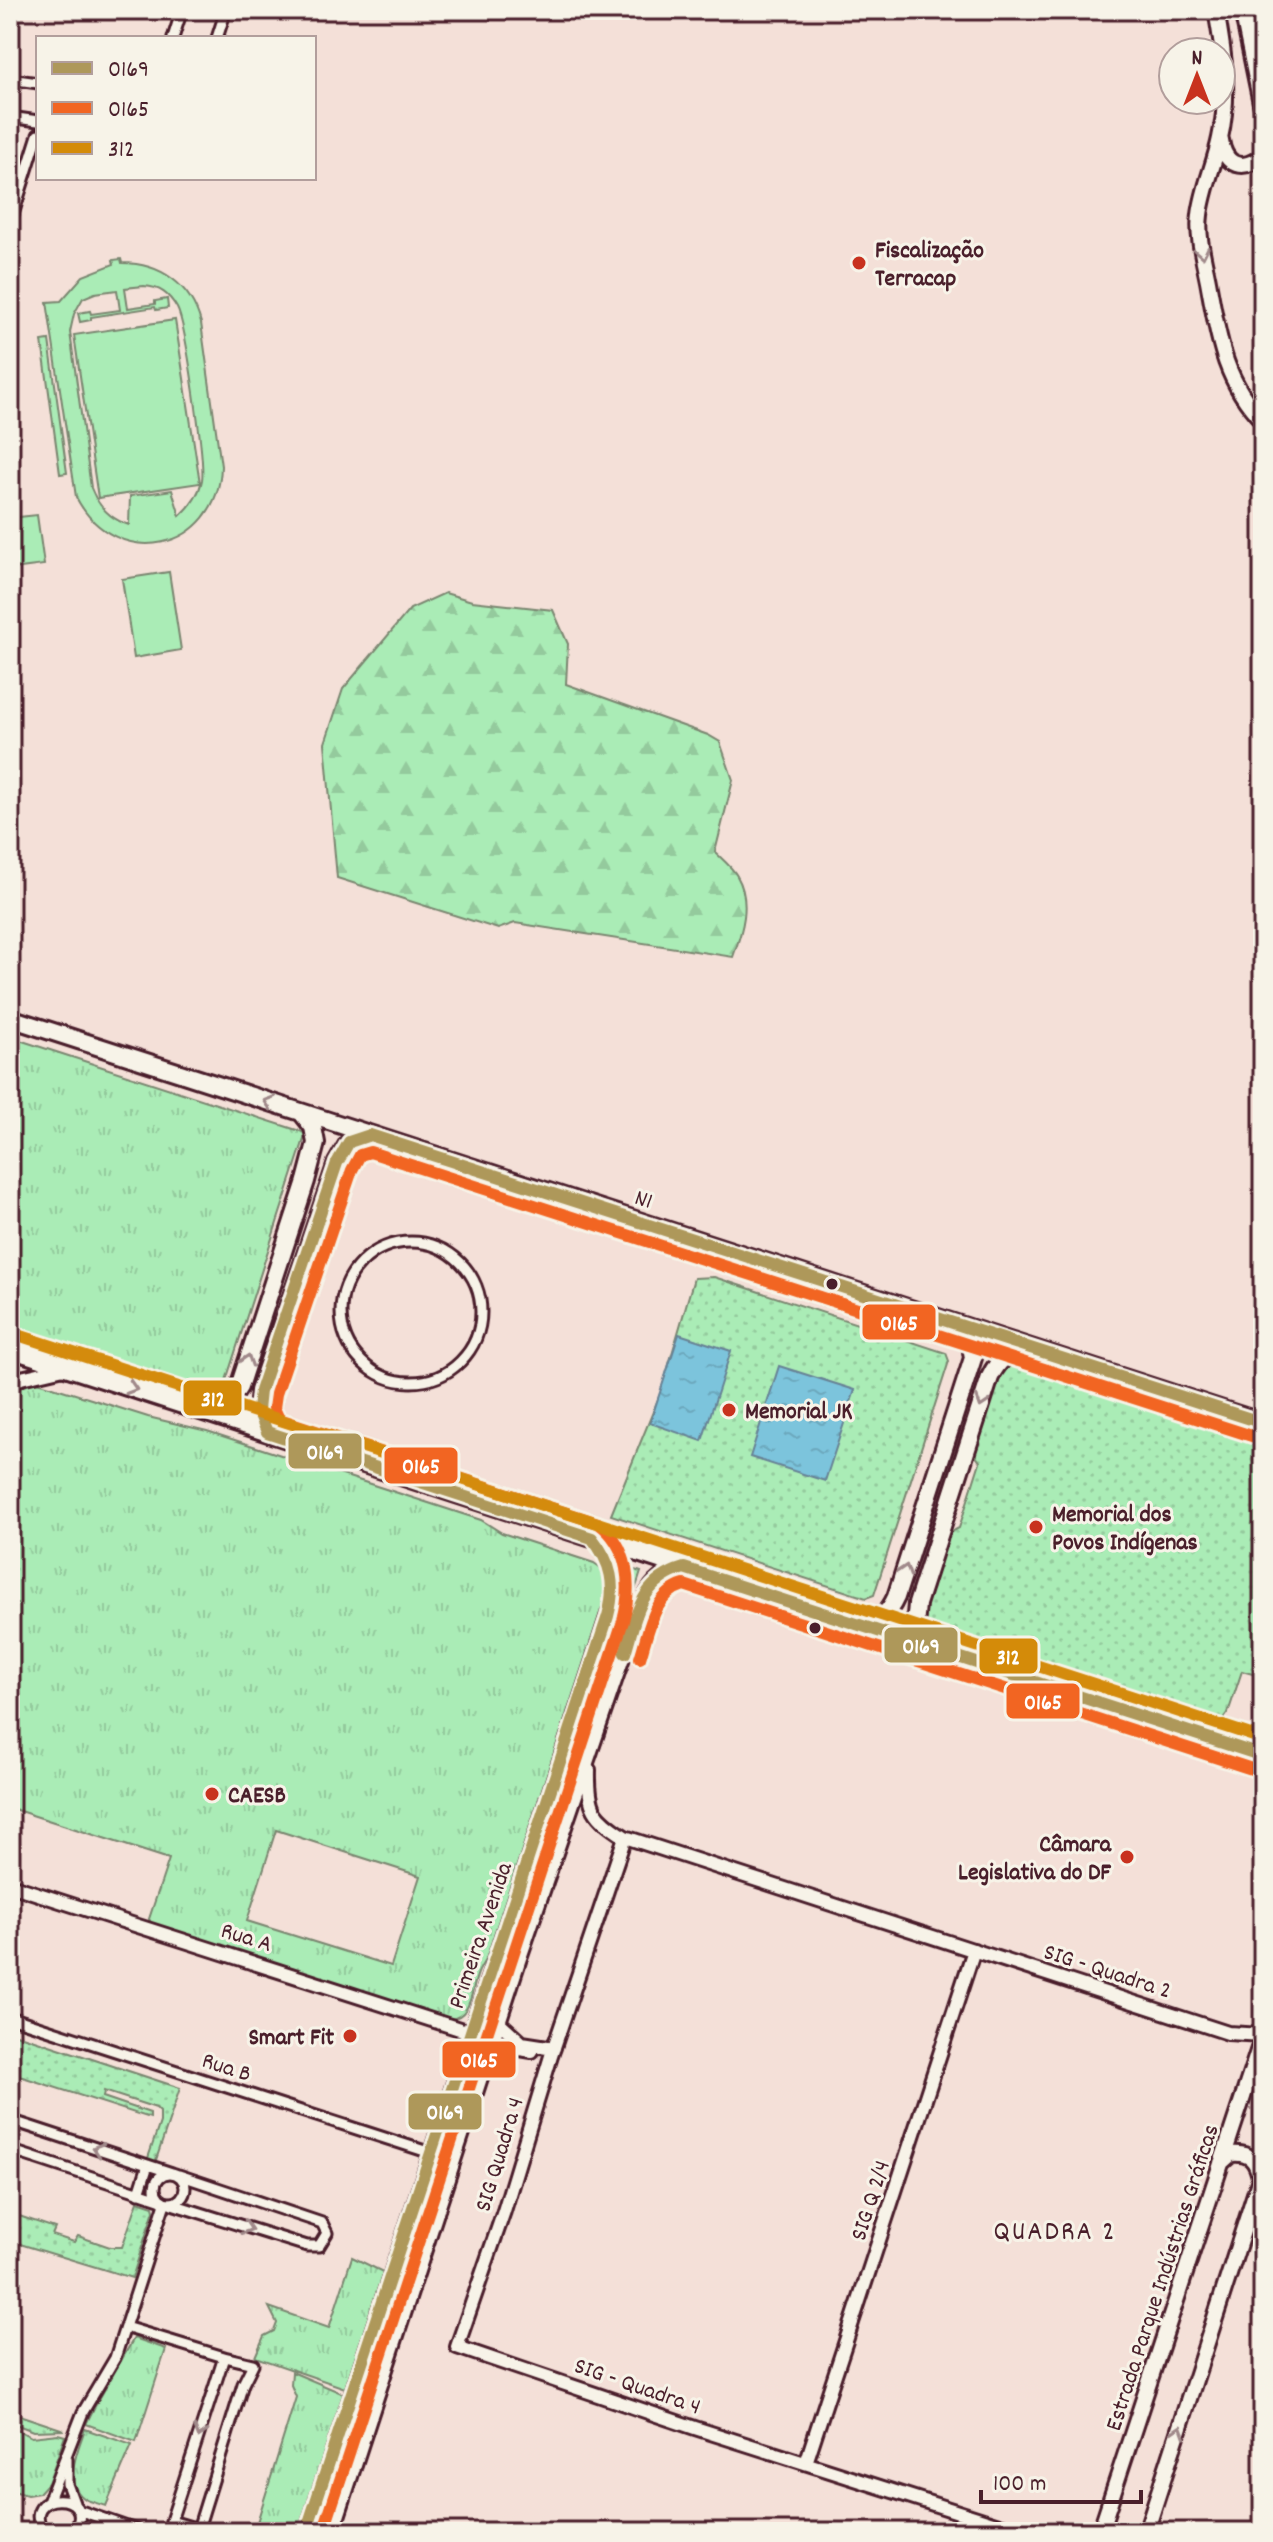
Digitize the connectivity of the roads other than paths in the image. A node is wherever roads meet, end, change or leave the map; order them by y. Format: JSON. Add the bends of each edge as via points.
{"nodes":[{"id":1,"x":182,"y":10,"type":"edge"},
{"id":2,"x":226,"y":10,"type":"edge"},
{"id":3,"x":1216,"y":10,"type":"edge"},
{"id":4,"x":1242,"y":10,"type":"edge"},
{"id":5,"x":174,"y":36,"type":"edge"},
{"id":6,"x":218,"y":36,"type":"edge"},
{"id":7,"x":10,"y":79,"type":"edge"},
{"id":8,"x":36,"y":83,"type":"edge"},
{"id":9,"x":1263,"y":113,"type":"edge"},
{"id":10,"x":10,"y":117,"type":"edge"},
{"id":11,"x":36,"y":121,"type":"edge"},
{"id":12,"x":1221,"y":136,"type":"junction"},
{"id":13,"x":36,"y":141,"type":"edge"},
{"id":14,"x":1263,"y":155,"type":"edge"},
{"id":15,"x":10,"y":224,"type":"edge"},
{"id":16,"x":1263,"y":421,"type":"edge"},
{"id":17,"x":10,"y":1018,"type":"edge"},
{"id":18,"x":302,"y":1113,"type":"junction"},
{"id":19,"x":370,"y":1135,"type":"junction"},
{"id":20,"x":431,"y":1245,"type":"joint"},
{"id":21,"x":964,"y":1327,"type":"junction"},
{"id":22,"x":10,"y":1349,"type":"edge"},
{"id":23,"x":1030,"y":1349,"type":"junction"},
{"id":24,"x":65,"y":1368,"type":"junction"},
{"id":25,"x":10,"y":1384,"type":"edge"},
{"id":26,"x":198,"y":1409,"type":"junction"},
{"id":27,"x":1263,"y":1423,"type":"edge"},
{"id":28,"x":267,"y":1432,"type":"junction"},
{"id":29,"x":592,"y":1538,"type":"junction"},
{"id":30,"x":684,"y":1568,"type":"junction"},
{"id":31,"x":859,"y":1624,"type":"junction"},
{"id":32,"x":924,"y":1646,"type":"junction"},
{"id":33,"x":589,"y":1755,"type":"junction"},
{"id":34,"x":1263,"y":1756,"type":"edge"},
{"id":35,"x":625,"y":1837,"type":"junction"},
{"id":36,"x":10,"y":1885,"type":"edge"},
{"id":37,"x":974,"y":1950,"type":"junction"},
{"id":38,"x":496,"y":1954,"type":"junction"},
{"id":39,"x":519,"y":1961,"type":"junction"},
{"id":40,"x":10,"y":2017,"type":"edge"},
{"id":41,"x":501,"y":2024,"type":"junction"},
{"id":42,"x":469,"y":2032,"type":"junction"},
{"id":43,"x":1228,"y":2033,"type":"junction"},
{"id":44,"x":1263,"y":2035,"type":"edge"},
{"id":45,"x":491,"y":2051,"type":"junction"},
{"id":46,"x":535,"y":2052,"type":"junction"},
{"id":47,"x":552,"y":2053,"type":"junction"},
{"id":48,"x":1257,"y":2053,"type":"junction"},
{"id":49,"x":543,"y":2082,"type":"junction"},
{"id":50,"x":445,"y":2109,"type":"junction"},
{"id":51,"x":469,"y":2119,"type":"junction"},
{"id":52,"x":10,"y":2120,"type":"edge"},
{"id":53,"x":10,"y":2150,"type":"edge"},
{"id":54,"x":431,"y":2153,"type":"junction"},
{"id":55,"x":1221,"y":2163,"type":"junction"},
{"id":56,"x":148,"y":2165,"type":"junction"},
{"id":57,"x":1262,"y":2173,"type":"edge"},
{"id":58,"x":175,"y":2174,"type":"junction"},
{"id":59,"x":139,"y":2193,"type":"junction"},
{"id":60,"x":165,"y":2202,"type":"junction"},
{"id":61,"x":125,"y":2327,"type":"junction"},
{"id":62,"x":457,"y":2347,"type":"joint"},
{"id":63,"x":224,"y":2357,"type":"junction"},
{"id":64,"x":67,"y":2453,"type":"junction"},
{"id":65,"x":806,"y":2463,"type":"junction"},
{"id":66,"x":48,"y":2502,"type":"junction"},
{"id":67,"x":77,"y":2508,"type":"junction"},
{"id":68,"x":311,"y":2518,"type":"junction"},
{"id":69,"x":41,"y":2531,"type":"edge"},
{"id":70,"x":334,"y":2531,"type":"edge"},
{"id":71,"x":74,"y":2532,"type":"edge"},
{"id":72,"x":142,"y":2532,"type":"edge"},
{"id":73,"x":306,"y":2532,"type":"edge"},
{"id":74,"x":1021,"y":2532,"type":"edge"},
{"id":75,"x":1100,"y":2532,"type":"edge"},
{"id":76,"x":1146,"y":2532,"type":"edge"}],
"edges":[{"from":1,"to":5,"type":"street"},
{"from":2,"to":6,"type":"street"},
{"from":3,"to":12,"type":"main road","via":[[1227,97]]},
{"from":4,"to":9,"type":"main road"},
{"from":7,"to":8,"type":"street"},
{"from":10,"to":11,"type":"street"},
{"from":12,"to":14,"type":"main road","via":[[1229,160],[1239,165],[1249,166]]},
{"from":12,"to":16,"type":"main road","one_way":true,"via":[[1202,201],[1200,240],[1229,374]]},
{"from":13,"to":15,"type":"street"},
{"from":18,"to":17,"type":"highway","name":"N1","one_way":true},
{"from":18,"to":19,"type":"highway","name":"N1"},
{"from":26,"to":18,"type":"highway","one_way":true,"via":[[223,1405],[239,1387],[316,1143],[313,1127]]},
{"from":19,"to":21,"type":"highway","name":"N1"},
{"from":19,"to":28,"type":"highway","via":[[344,1147],[327,1188],[260,1391],[258,1410]]},
{"from":20,"to":20,"type":"street","via":[[408,1242],[365,1259],[342,1300],[342,1324],[350,1346],[364,1364],[385,1377],[408,1382],[447,1372],[463,1360],[481,1324],[476,1284],[465,1267]]},
{"from":21,"to":23,"type":"highway","name":"N1"},
{"from":31,"to":21,"type":"highway","one_way":true,"via":[[882,1618],[896,1597],[973,1358]]},
{"from":22,"to":24,"type":"highway"},
{"from":23,"to":27,"type":"highway","name":"N1"},
{"from":23,"to":32,"type":"highway","one_way":true,"via":[[1007,1355],[990,1377],[915,1612]]},
{"from":24,"to":25,"type":"street"},
{"from":24,"to":26,"type":"highway","one_way":true},
{"from":26,"to":28,"type":"highway"},
{"from":28,"to":29,"type":"highway"},
{"from":29,"to":30,"type":"highway"},
{"from":29,"to":38,"type":"street","name":"Primeira Avenida","via":[[609,1561],[613,1599]]},
{"from":30,"to":31,"type":"highway"},
{"from":30,"to":33,"type":"street","name":"Primeira Avenida","via":[[659,1576],[644,1598]]},
{"from":31,"to":32,"type":"highway"},
{"from":32,"to":34,"type":"highway"},
{"from":33,"to":35,"type":"street","via":[[591,1808]]},
{"from":33,"to":39,"type":"street","name":"Primeira Avenida"},
{"from":35,"to":37,"type":"street"},
{"from":35,"to":47,"type":"street","name":"SIG Quadra 4"},
{"from":36,"to":42,"type":"street","name":"Rua A"},
{"from":37,"to":43,"type":"street","name":"SIG - Quadra 2"},
{"from":37,"to":65,"type":"street","name":"SIG Q 2/4"},
{"from":38,"to":39,"type":"street","via":[[510,1950]]},
{"from":38,"to":42,"type":"street","name":"Primeira Avenida"},
{"from":39,"to":41,"type":"street","name":"Primeira Avenida"},
{"from":40,"to":54,"type":"street","name":"Rua B"},
{"from":41,"to":45,"type":"street","name":"Primeira Avenida"},
{"from":41,"to":47,"type":"street","via":[[522,2043]]},
{"from":42,"to":50,"type":"street","name":"Primeira Avenida"},
{"from":43,"to":44,"type":"street","name":"SIG - Quadra 2"},
{"from":43,"to":48,"type":"street","name":"SIG - Quadra 2"},
{"from":44,"to":48,"type":"main road","name":"Estrada Parque Indústrias Gráficas"},
{"from":45,"to":46,"type":"street"},
{"from":45,"to":51,"type":"street","name":"Primeira Avenida"},
{"from":46,"to":47,"type":"street"},
{"from":46,"to":49,"type":"street"},
{"from":47,"to":49,"type":"street","name":"SIG Quadra 4"},
{"from":48,"to":55,"type":"main road","name":"Estrada Parque Indústrias Gráficas"},
{"from":49,"to":62,"type":"street","name":"SIG Quadra 4"},
{"from":50,"to":51,"type":"street","via":[[454,2121]]},
{"from":50,"to":54,"type":"street","name":"Primeira Avenida"},
{"from":51,"to":70,"type":"street","name":"Primeira Avenida"},
{"from":56,"to":52,"type":"street","one_way":true},
{"from":53,"to":59,"type":"street"},
{"from":54,"to":68,"type":"street","name":"Primeira Avenida"},
{"from":55,"to":57,"type":"main road","via":[[1231,2154],[1247,2155]]},
{"from":55,"to":75,"type":"main road","name":"Estrada Parque Indústrias Gráficas"},
{"from":56,"to":58,"type":"street"},
{"from":56,"to":59,"type":"street"},
{"from":76,"to":57,"type":"main road","one_way":true},
{"from":58,"to":60,"type":"street","via":[[186,2188],[179,2201]]},
{"from":58,"to":60,"type":"street","via":[[164,2174],[155,2185],[155,2193]]},
{"from":60,"to":58,"type":"street","one_way":true,"via":[[307,2246],[319,2246],[327,2233],[322,2223]]},
{"from":59,"to":60,"type":"street"},
{"from":60,"to":61,"type":"street"},
{"from":61,"to":63,"type":"street"},
{"from":61,"to":64,"type":"street"},
{"from":62,"to":65,"type":"street","name":"SIG - Quadra 4"},
{"from":63,"to":63,"type":"street","one_way":true,"via":[[171,2521],[198,2529],[253,2364]]},
{"from":64,"to":66,"type":"street"},
{"from":64,"to":67,"type":"street","via":[[67,2484]]},
{"from":65,"to":74,"type":"street"},
{"from":66,"to":67,"type":"street","via":[[62,2499]]},
{"from":66,"to":69,"type":"street","via":[[39,2514]]},
{"from":67,"to":71,"type":"street"},
{"from":67,"to":72,"type":"street"},
{"from":68,"to":70,"type":"street","via":[[329,2519]]},
{"from":68,"to":73,"type":"street","name":"Primeira Avenida"}]}
